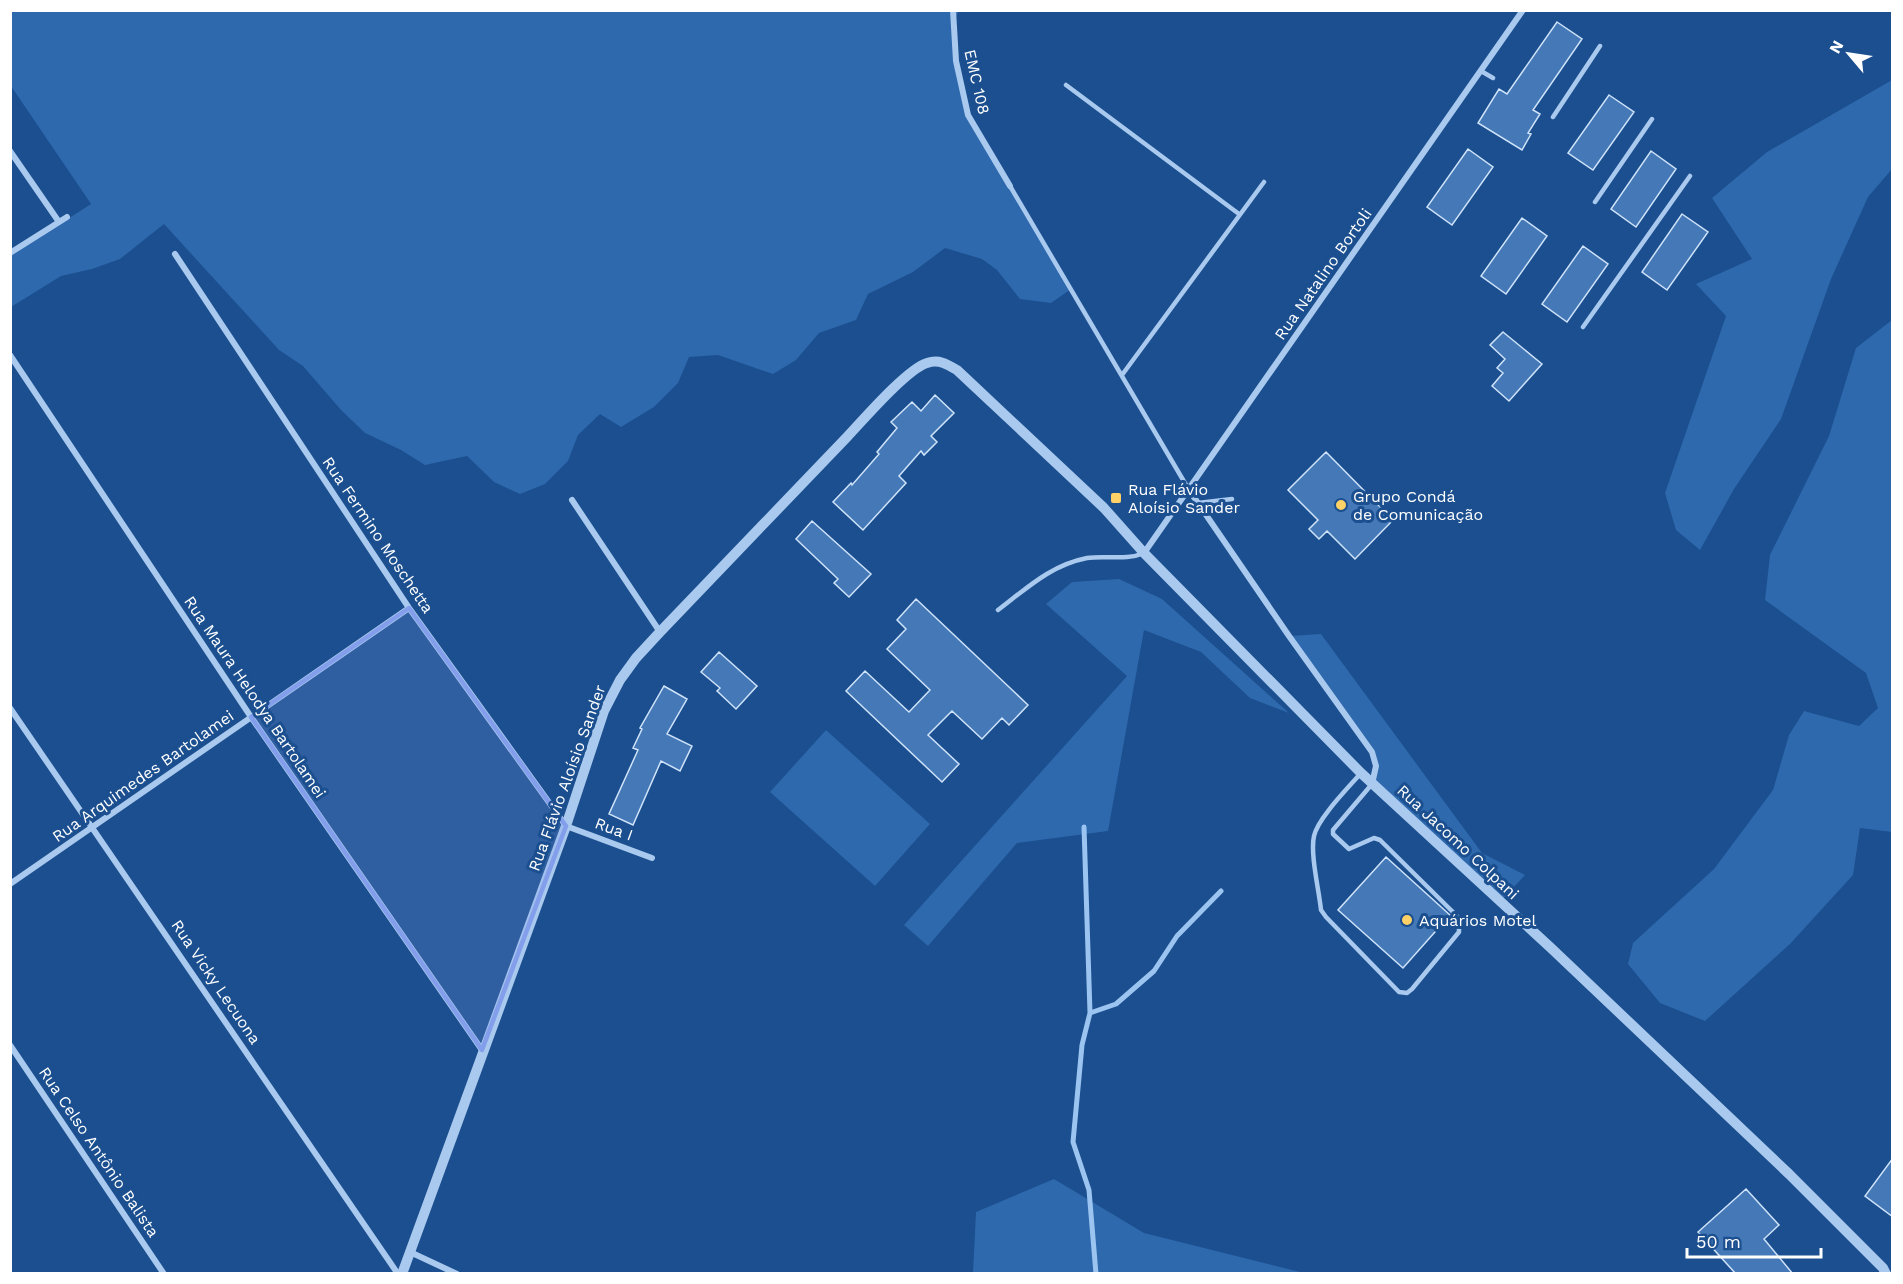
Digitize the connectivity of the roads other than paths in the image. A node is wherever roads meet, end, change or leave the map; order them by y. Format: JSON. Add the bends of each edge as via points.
{"nodes":[{"id":1,"x":953,"y":10,"type":"edge"},
{"id":2,"x":1523,"y":10,"type":"edge"},
{"id":3,"x":1600,"y":46,"type":"dead end"},
{"id":4,"x":1481,"y":71,"type":"junction"},
{"id":5,"x":1493,"y":78,"type":"dead end"},
{"id":6,"x":1066,"y":85,"type":"dead end"},
{"id":7,"x":1553,"y":117,"type":"dead end"},
{"id":8,"x":1652,"y":119,"type":"dead end"},
{"id":9,"x":10,"y":151,"type":"edge"},
{"id":10,"x":1690,"y":176,"type":"dead end"},
{"id":11,"x":1264,"y":182,"type":"dead end"},
{"id":12,"x":1010,"y":186,"type":"joint"},
{"id":13,"x":1595,"y":202,"type":"dead end"},
{"id":14,"x":1239,"y":214,"type":"junction"},
{"id":15,"x":67,"y":217,"type":"dead end"},
{"id":16,"x":59,"y":222,"type":"junction"},
{"id":17,"x":10,"y":253,"type":"edge"},
{"id":18,"x":175,"y":254,"type":"dead end"},
{"id":19,"x":1583,"y":327,"type":"dead end"},
{"id":20,"x":10,"y":355,"type":"edge"},
{"id":21,"x":1122,"y":375,"type":"junction"},
{"id":22,"x":1189,"y":490,"type":"junction"},
{"id":23,"x":1232,"y":499,"type":"dead end"},
{"id":24,"x":572,"y":500,"type":"dead end"},
{"id":25,"x":1198,"y":503,"type":"junction"},
{"id":26,"x":1144,"y":553,"type":"junction"},
{"id":27,"x":409,"y":608,"type":"junction"},
{"id":28,"x":998,"y":610,"type":"dead end"},
{"id":29,"x":660,"y":632,"type":"junction"},
{"id":30,"x":10,"y":708,"type":"edge"},
{"id":31,"x":251,"y":717,"type":"junction"},
{"id":32,"x":1361,"y":773,"type":"junction"},
{"id":33,"x":1372,"y":784,"type":"junction"},
{"id":34,"x":93,"y":826,"type":"junction"},
{"id":35,"x":566,"y":826,"type":"junction"},
{"id":36,"x":652,"y":858,"type":"dead end"},
{"id":37,"x":10,"y":884,"type":"edge"},
{"id":38,"x":10,"y":1045,"type":"edge"},
{"id":39,"x":482,"y":1050,"type":"junction"},
{"id":40,"x":410,"y":1252,"type":"junction"},
{"id":41,"x":164,"y":1274,"type":"edge"},
{"id":42,"x":400,"y":1274,"type":"edge"},
{"id":43,"x":457,"y":1274,"type":"edge"},
{"id":44,"x":1886,"y":1274,"type":"edge"}],
"edges":[{"from":1,"to":12,"type":"street","name":"EMC 108","via":[[956,61],[968,115]]},
{"from":2,"to":4,"type":"street","name":"Rua Natalino Bortoli"},
{"from":3,"to":7,"type":"lane"},
{"from":4,"to":5,"type":"lane"},
{"from":4,"to":22,"type":"street","name":"Rua Natalino Bortoli"},
{"from":6,"to":14,"type":"lane"},
{"from":8,"to":13,"type":"lane"},
{"from":9,"to":16,"type":"street"},
{"from":10,"to":19,"type":"lane"},
{"from":11,"to":14,"type":"lane"},
{"from":12,"to":21,"type":"lane"},
{"from":14,"to":21,"type":"lane"},
{"from":15,"to":16,"type":"street"},
{"from":16,"to":17,"type":"street"},
{"from":18,"to":27,"type":"street","name":"Rua Fermino Moschetta"},
{"from":20,"to":31,"type":"street","name":"Rua Maura Helodya Bartolamei"},
{"from":21,"to":22,"type":"lane"},
{"from":22,"to":25,"type":"street"},
{"from":22,"to":26,"type":"street","name":"Rua Natalino Bortoli"},
{"from":23,"to":25,"type":"lane"},
{"from":24,"to":29,"type":"street"},
{"from":25,"to":33,"type":"street","via":[[1372,752],[1376,766]]},
{"from":26,"to":28,"type":"lane","via":[[1135,557],[1089,558],[1054,568]]},
{"from":26,"to":29,"type":"street","name":"Rua Flávio Aloísio Sander","via":[[1104,507],[957,370],[936,361],[925,363],[910,374],[871,411]]},
{"from":26,"to":32,"type":"street","name":"Rua Jacomo Colpani"},
{"from":27,"to":31,"type":"street","name":"Rua Arquimedes Bartolamei"},
{"from":27,"to":35,"type":"street","name":"Rua Fermino Moschetta"},
{"from":29,"to":35,"type":"street","name":"Rua Flávio Aloísio Sander","via":[[620,680],[604,711]]},
{"from":30,"to":34,"type":"street","name":"Rua Vicky Lecuona"},
{"from":31,"to":34,"type":"street","name":"Rua Arquimedes Bartolamei"},
{"from":31,"to":39,"type":"street","name":"Rua Maura Helodya Bartolamei"},
{"from":32,"to":33,"type":"street","name":"Rua Jacomo Colpani"},
{"from":32,"to":33,"type":"lane","via":[[1314,836],[1321,910],[1399,992],[1407,993],[1459,932],[1459,918],[1380,840],[1374,838],[1349,849],[1333,834]]},
{"from":33,"to":44,"type":"street","name":"Rua Jacomo Colpani","via":[[1789,1174]]},
{"from":34,"to":37,"type":"street","name":"Rua Arquimedes Bartolamei"},
{"from":34,"to":42,"type":"street","name":"Rua Vicky Lecuona"},
{"from":35,"to":36,"type":"street","name":"Rua I"},
{"from":35,"to":39,"type":"street","name":"Rua Flávio Aloísio Sander"},
{"from":38,"to":41,"type":"street","name":"Rua Celso Antônio Balista"},
{"from":39,"to":40,"type":"street","name":"Rua Flávio Aloísio Sander"},
{"from":40,"to":42,"type":"street","name":"Rua Flávio Aloísio Sander"},
{"from":40,"to":43,"type":"street"}]}
